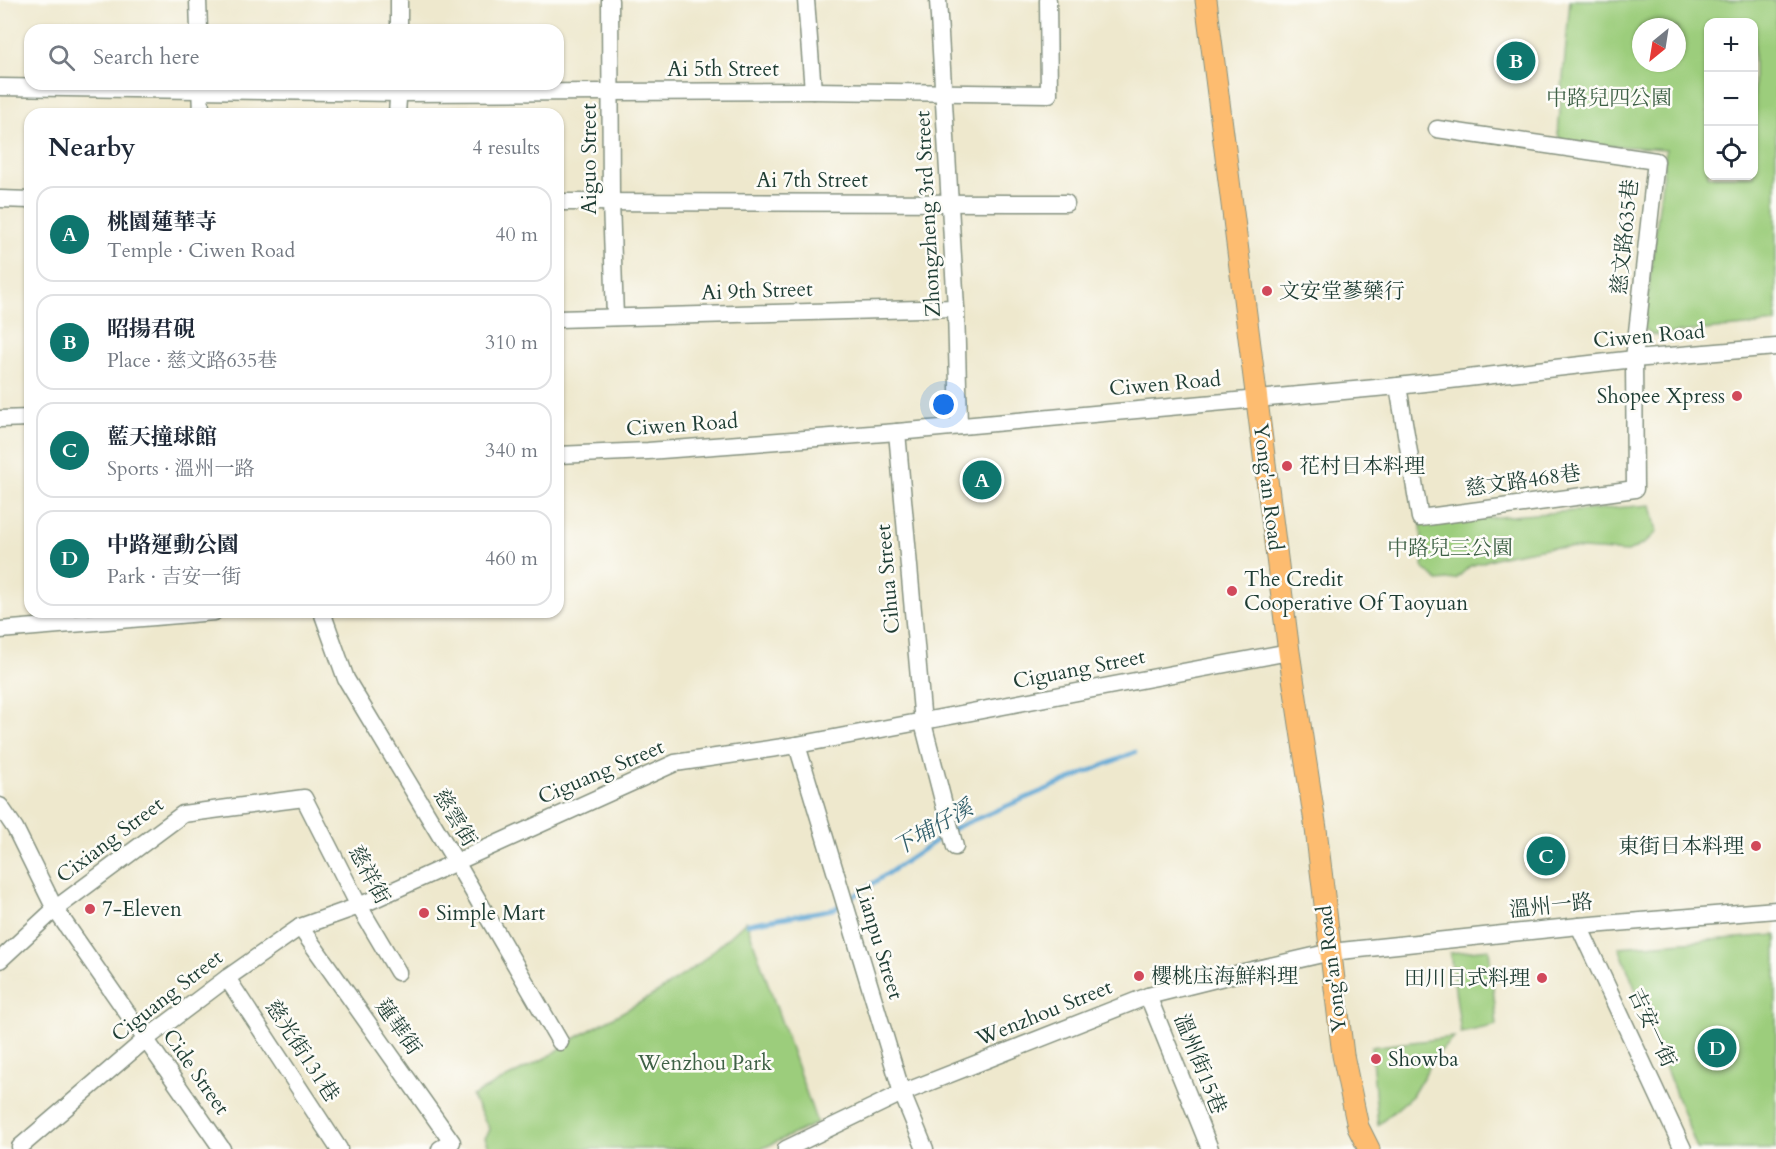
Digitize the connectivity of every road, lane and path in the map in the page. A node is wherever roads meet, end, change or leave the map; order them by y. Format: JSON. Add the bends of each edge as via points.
{"nodes":[{"id":1,"x":198,"y":0,"type":"edge"},
{"id":2,"x":399,"y":0,"type":"edge"},
{"id":3,"x":610,"y":0,"type":"edge"},
{"id":4,"x":806,"y":0,"type":"edge"},
{"id":5,"x":938,"y":0,"type":"edge"},
{"id":6,"x":1048,"y":0,"type":"edge"},
{"id":7,"x":1206,"y":0,"type":"edge"},
{"id":8,"x":199,"y":24,"type":"edge"},
{"id":9,"x":399,"y":24,"type":"edge"},
{"id":10,"x":0,"y":87,"type":"edge"},
{"id":11,"x":24,"y":87,"type":"edge"},
{"id":12,"x":200,"y":90,"type":"edge"},
{"id":13,"x":399,"y":90,"type":"edge"},
{"id":14,"x":506,"y":90,"type":"edge"},
{"id":15,"x":813,"y":91,"type":"junction"},
{"id":16,"x":612,"y":92,"type":"junction"},
{"id":17,"x":943,"y":93,"type":"junction"},
{"id":18,"x":201,"y":108,"type":"edge"},
{"id":19,"x":397,"y":108,"type":"edge"},
{"id":20,"x":1437,"y":129,"type":"dead end"},
{"id":21,"x":0,"y":200,"type":"edge"},
{"id":22,"x":24,"y":200,"type":"edge"},
{"id":23,"x":564,"y":202,"type":"edge"},
{"id":24,"x":611,"y":202,"type":"junction"},
{"id":25,"x":949,"y":202,"type":"junction"},
{"id":26,"x":1066,"y":203,"type":"dead end"},
{"id":27,"x":956,"y":308,"type":"junction"},
{"id":28,"x":615,"y":317,"type":"junction"},
{"id":29,"x":564,"y":320,"type":"edge"},
{"id":30,"x":1776,"y":347,"type":"edge"},
{"id":31,"x":1634,"y":359,"type":"junction"},
{"id":32,"x":1398,"y":386,"type":"junction"},
{"id":33,"x":1257,"y":399,"type":"junction"},
{"id":34,"x":24,"y":418,"type":"edge"},
{"id":35,"x":0,"y":419,"type":"edge"},
{"id":36,"x":959,"y":425,"type":"junction"},
{"id":37,"x":897,"y":432,"type":"junction"},
{"id":38,"x":564,"y":455,"type":"edge"},
{"id":39,"x":143,"y":618,"type":"edge"},
{"id":40,"x":324,"y":618,"type":"edge"},
{"id":41,"x":0,"y":630,"type":"edge"},
{"id":42,"x":1289,"y":652,"type":"junction"},
{"id":43,"x":923,"y":723,"type":"junction"},
{"id":44,"x":797,"y":746,"type":"junction"},
{"id":45,"x":0,"y":806,"type":"edge"},
{"id":46,"x":952,"y":836,"type":"dead end"},
{"id":47,"x":456,"y":862,"type":"junction"},
{"id":48,"x":359,"y":906,"type":"junction"},
{"id":49,"x":55,"y":909,"type":"junction"},
{"id":50,"x":1776,"y":910,"type":"edge"},
{"id":51,"x":1579,"y":926,"type":"junction"},
{"id":52,"x":300,"y":927,"type":"junction"},
{"id":53,"x":1331,"y":952,"type":"junction"},
{"id":54,"x":0,"y":960,"type":"edge"},
{"id":55,"x":398,"y":972,"type":"dead end"},
{"id":56,"x":227,"y":978,"type":"junction"},
{"id":57,"x":1148,"y":996,"type":"junction"},
{"id":58,"x":146,"y":1039,"type":"junction"},
{"id":59,"x":560,"y":1042,"type":"dead end"},
{"id":60,"x":902,"y":1093,"type":"junction"},
{"id":61,"x":20,"y":1147,"type":"dead end"},
{"id":62,"x":222,"y":1149,"type":"edge"},
{"id":63,"x":339,"y":1149,"type":"edge"},
{"id":64,"x":440,"y":1149,"type":"edge"},
{"id":65,"x":786,"y":1149,"type":"edge"},
{"id":66,"x":924,"y":1149,"type":"edge"},
{"id":67,"x":1210,"y":1149,"type":"edge"},
{"id":68,"x":1369,"y":1149,"type":"edge"},
{"id":69,"x":1683,"y":1149,"type":"edge"}],
"edges":[{"from":1,"to":8,"type":"street"},
{"from":2,"to":9,"type":"street"},
{"from":3,"to":16,"type":"street","name":"Aiguo Street"},
{"from":4,"to":15,"type":"street"},
{"from":5,"to":17,"type":"street","name":"Zhongzheng 3rd Street"},
{"from":6,"to":17,"type":"street","name":"Ai 5th Street","via":[[1049,94]]},
{"from":7,"to":33,"type":"main road","name":"Yong'an Road"},
{"from":10,"to":11,"type":"street","name":"Ai 5th Street"},
{"from":12,"to":18,"type":"street"},
{"from":13,"to":19,"type":"street"},
{"from":14,"to":16,"type":"street","name":"Ai 5th Street"},
{"from":15,"to":16,"type":"street","name":"Ai 5th Street"},
{"from":15,"to":17,"type":"street","name":"Ai 5th Street"},
{"from":16,"to":24,"type":"street","name":"Aiguo Street"},
{"from":17,"to":25,"type":"street","name":"Zhongzheng 3rd Street"},
{"from":20,"to":31,"type":"street","name":"慈文路635巷","via":[[1656,161]]},
{"from":21,"to":22,"type":"street"},
{"from":23,"to":24,"type":"street","name":"Ai 7th Street"},
{"from":24,"to":25,"type":"street","name":"Ai 7th Street"},
{"from":24,"to":28,"type":"street","name":"Aiguo Street"},
{"from":25,"to":26,"type":"street","name":"Ai 7th Street"},
{"from":25,"to":27,"type":"street","name":"Zhongzheng 3rd Street"},
{"from":27,"to":28,"type":"street","name":"Ai 9th Street"},
{"from":27,"to":36,"type":"street","name":"Zhongzheng 3rd Street"},
{"from":28,"to":29,"type":"street","name":"Ai 9th Street"},
{"from":30,"to":31,"type":"street","name":"Ciwen Road"},
{"from":31,"to":32,"type":"street","name":"Ciwen Road"},
{"from":31,"to":32,"type":"street","name":"慈文路468巷","via":[[1635,489],[1420,518]]},
{"from":32,"to":33,"type":"street","name":"Ciwen Road"},
{"from":33,"to":36,"type":"street","name":"Ciwen Road"},
{"from":33,"to":42,"type":"main road","name":"Yong'an Road"},
{"from":34,"to":35,"type":"street"},
{"from":36,"to":37,"type":"street","name":"Ciwen Road"},
{"from":37,"to":38,"type":"street","name":"Ciwen Road"},
{"from":37,"to":43,"type":"street","name":"Cihua Street"},
{"from":39,"to":41,"type":"street"},
{"from":40,"to":47,"type":"street","name":"慈雲街","via":[[346,680]]},
{"from":42,"to":43,"type":"street","name":"Ciguang Street"},
{"from":42,"to":53,"type":"main road","name":"Yong'an Road"},
{"from":43,"to":44,"type":"street","name":"Ciguang Street"},
{"from":43,"to":46,"type":"street","name":"Cihua Street"},
{"from":44,"to":47,"type":"street","name":"Ciguang Street","via":[[675,763]]},
{"from":44,"to":60,"type":"street","name":"Lianpu Street"},
{"from":45,"to":49,"type":"street","name":"Cide Street"},
{"from":47,"to":48,"type":"street","name":"Ciguang Street"},
{"from":47,"to":59,"type":"street","name":"慈雲街"},
{"from":48,"to":49,"type":"street","name":"Cixiang Street","via":[[304,798],[183,814]]},
{"from":48,"to":52,"type":"street","name":"Ciguang Street"},
{"from":48,"to":55,"type":"street","name":"慈祥街"},
{"from":49,"to":54,"type":"street","name":"Cixiang Street"},
{"from":49,"to":58,"type":"street","name":"Cide Street"},
{"from":50,"to":51,"type":"street","name":"溫州一路"},
{"from":51,"to":53,"type":"street","name":"溫州一路"},
{"from":51,"to":69,"type":"street","name":"吉安一街"},
{"from":52,"to":56,"type":"street","name":"Ciguang Street"},
{"from":52,"to":64,"type":"street","name":"蓮華街","via":[[452,1142]]},
{"from":53,"to":57,"type":"street","name":"Wenzhou Street"},
{"from":53,"to":68,"type":"main road","name":"Yong'an Road","via":[[1343,1055],[1358,1128]]},
{"from":56,"to":58,"type":"street","name":"Ciguang Street"},
{"from":56,"to":63,"type":"street","name":"慈光街131巷"},
{"from":57,"to":60,"type":"street","name":"Wenzhou Street"},
{"from":57,"to":67,"type":"street","name":"溫州街15巷"},
{"from":58,"to":61,"type":"street","name":"Ciguang Street"},
{"from":58,"to":62,"type":"street","name":"Cide Street"},
{"from":60,"to":65,"type":"street","name":"Wenzhou Street"},
{"from":60,"to":66,"type":"street","name":"Lianpu Street"}]}
